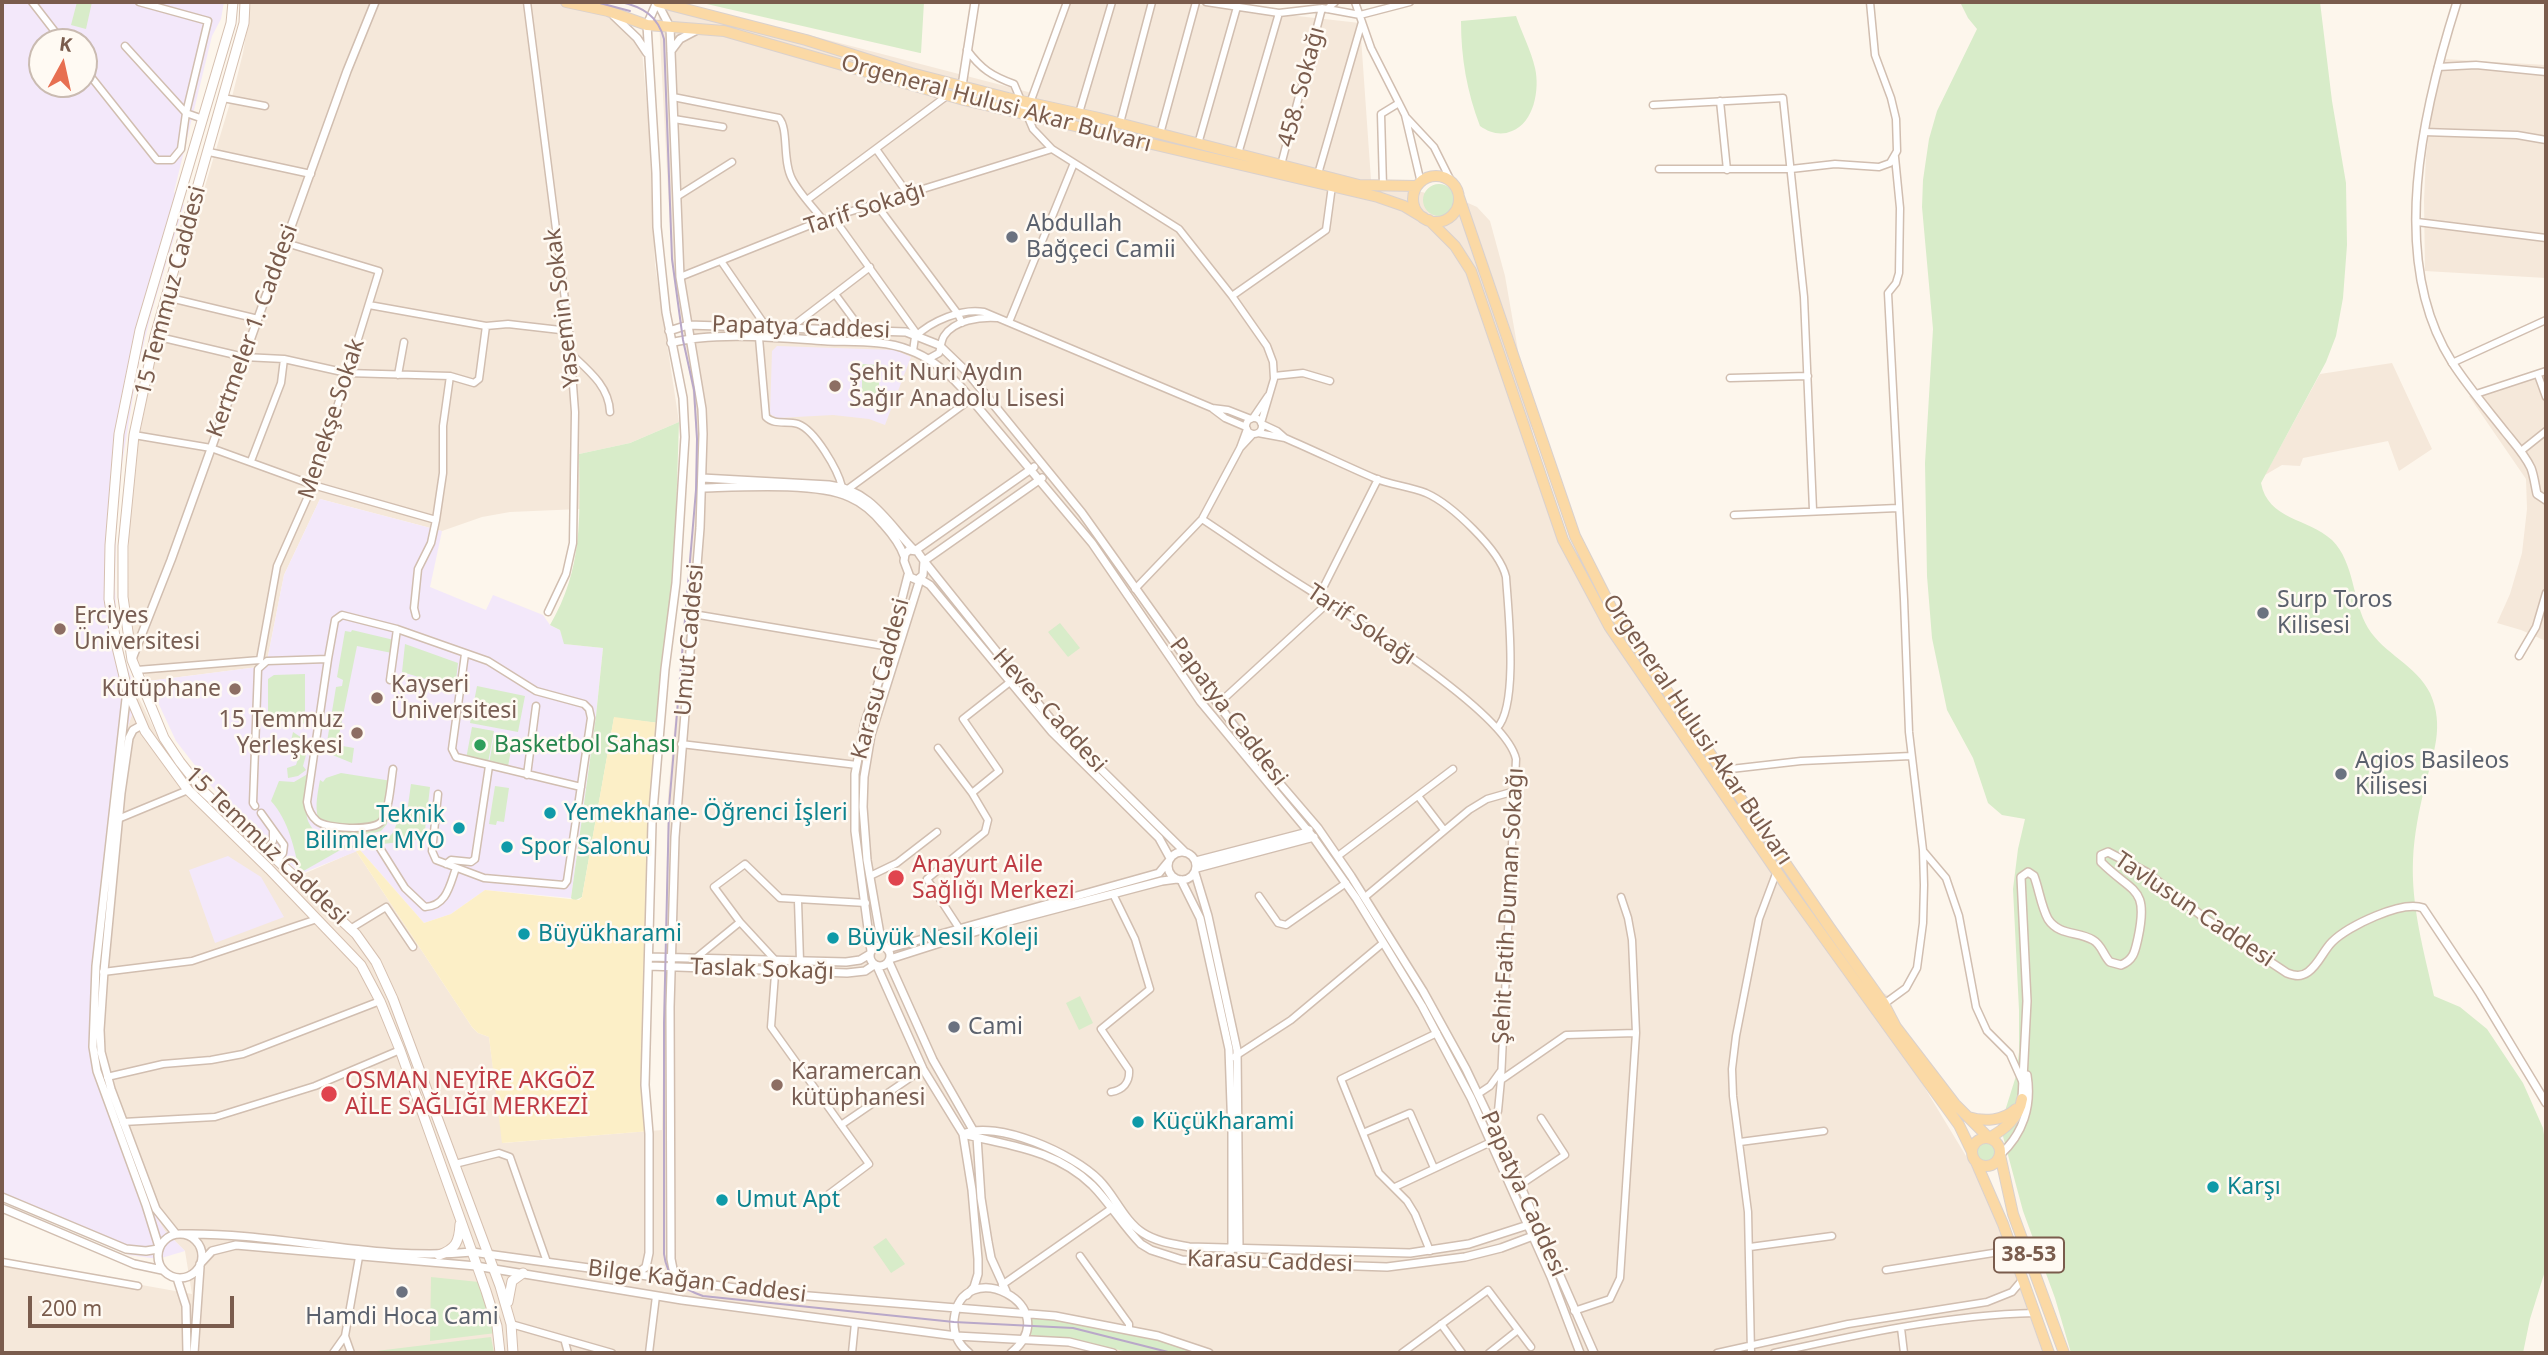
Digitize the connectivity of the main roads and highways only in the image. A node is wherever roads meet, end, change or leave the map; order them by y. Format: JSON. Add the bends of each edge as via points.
{"nodes":[{"id":1,"x":233,"y":2,"type":"edge"},
{"id":2,"x":245,"y":2,"type":"edge"},
{"id":3,"x":566,"y":2,"type":"edge"},
{"id":4,"x":657,"y":2,"type":"edge"},
{"id":5,"x":1419,"y":184,"type":"junction"},
{"id":6,"x":1459,"y":198,"type":"junction"},
{"id":7,"x":1427,"y":219,"type":"junction"},
{"id":8,"x":142,"y":682,"type":"junction"},
{"id":9,"x":127,"y":689,"type":"junction"},
{"id":10,"x":153,"y":712,"type":"junction"},
{"id":11,"x":142,"y":725,"type":"junction"},
{"id":12,"x":267,"y":850,"type":"junction"},
{"id":13,"x":258,"y":859,"type":"junction"},
{"id":14,"x":278,"y":860,"type":"junction"},
{"id":15,"x":269,"y":869,"type":"junction"},
{"id":16,"x":1965,"y":1115,"type":"junction"},
{"id":17,"x":1989,"y":1138,"type":"junction"},
{"id":18,"x":2000,"y":1155,"type":"junction"},
{"id":19,"x":1974,"y":1157,"type":"junction"},
{"id":20,"x":460,"y":1219,"type":"junction"},
{"id":21,"x":439,"y":1255,"type":"road end"},
{"id":22,"x":523,"y":1273,"type":"road end"},
{"id":23,"x":507,"y":1307,"type":"junction"},
{"id":24,"x":500,"y":1353,"type":"edge"},
{"id":25,"x":513,"y":1353,"type":"edge"},
{"id":26,"x":2049,"y":1353,"type":"edge"},
{"id":27,"x":2064,"y":1353,"type":"edge"}],
"edges":[{"from":1,"to":9,"type":"main road","name":"15 Temmuz Caddesi","via":[[231,23],[141,330],[119,434],[109,599]]},
{"from":2,"to":8,"type":"main road","name":"15 Temmuz Caddesi","via":[[244,23],[155,336],[134,435],[123,597],[132,660]]},
{"from":3,"to":7,"type":"main road","name":"Orgeneral Hulusi Akar Bulvarı","via":[[647,25],[724,31],[948,95],[1404,206]]},
{"from":4,"to":5,"type":"main road","name":"Orgeneral Hulusi Akar Bulvarı","via":[[746,23],[911,73],[1359,185]]},
{"from":5,"to":6,"type":"main road","via":[[1437,176],[1451,181]]},
{"from":5,"to":7,"type":"main road","via":[[1414,203]]},
{"from":6,"to":7,"type":"main road","via":[[1453,215],[1442,221]]},
{"from":6,"to":16,"type":"main road","name":"Orgeneral Hulusi Akar Bulvarı","via":[[1575,536],[1615,615],[1909,1044]]},
{"from":7,"to":19,"type":"main road","name":"Orgeneral Hulusi Akar Bulvarı","via":[[1455,246],[1471,271],[1563,540],[1609,626],[1776,872],[1959,1125]]},
{"from":8,"to":9,"type":"main road"},
{"from":8,"to":10,"type":"main road","name":"15 Temmuz Caddesi"},
{"from":9,"to":11,"type":"main road","name":"15 Temmuz Caddesi"},
{"from":10,"to":11,"type":"main road"},
{"from":10,"to":12,"type":"main road","name":"15 Temmuz Caddesi","via":[[164,738],[203,791]]},
{"from":11,"to":13,"type":"main road","name":"15 Temmuz Caddesi","via":[[188,790]]},
{"from":12,"to":13,"type":"main road"},
{"from":12,"to":14,"type":"main road","name":"15 Temmuz Caddesi"},
{"from":13,"to":15,"type":"main road","name":"15 Temmuz Caddesi"},
{"from":14,"to":15,"type":"main road"},
{"from":14,"to":23,"type":"main road","name":"15 Temmuz Caddesi","via":[[350,929],[376,962]]},
{"from":15,"to":20,"type":"main road","name":"15 Temmuz Caddesi","via":[[360,965],[380,1001]]},
{"from":16,"to":17,"type":"main road","name":"Orgeneral Hulusi Akar Bulvarı"},
{"from":16,"to":17,"type":"main road","via":[[1998,1119],[2012,1113],[2022,1099],[2013,1120]]},
{"from":17,"to":18,"type":"main road","via":[[1997,1143]]},
{"from":17,"to":19,"type":"main road","via":[[1979,1140]]},
{"from":18,"to":19,"type":"main road","via":[[1992,1165],[1983,1166]]},
{"from":18,"to":27,"type":"main road","number":"38-53","via":[[2013,1214]]},
{"from":19,"to":26,"type":"main road","name":"Orgeneral Hulusi Akar Bulvarı"},
{"from":20,"to":21,"type":"main road","via":[[456,1246]]},
{"from":20,"to":24,"type":"main road","name":"15 Temmuz Caddesi","via":[[497,1326]]},
{"from":22,"to":23,"type":"main road","via":[[510,1286]]},
{"from":23,"to":25,"type":"main road","name":"15 Temmuz Caddesi"}]}
